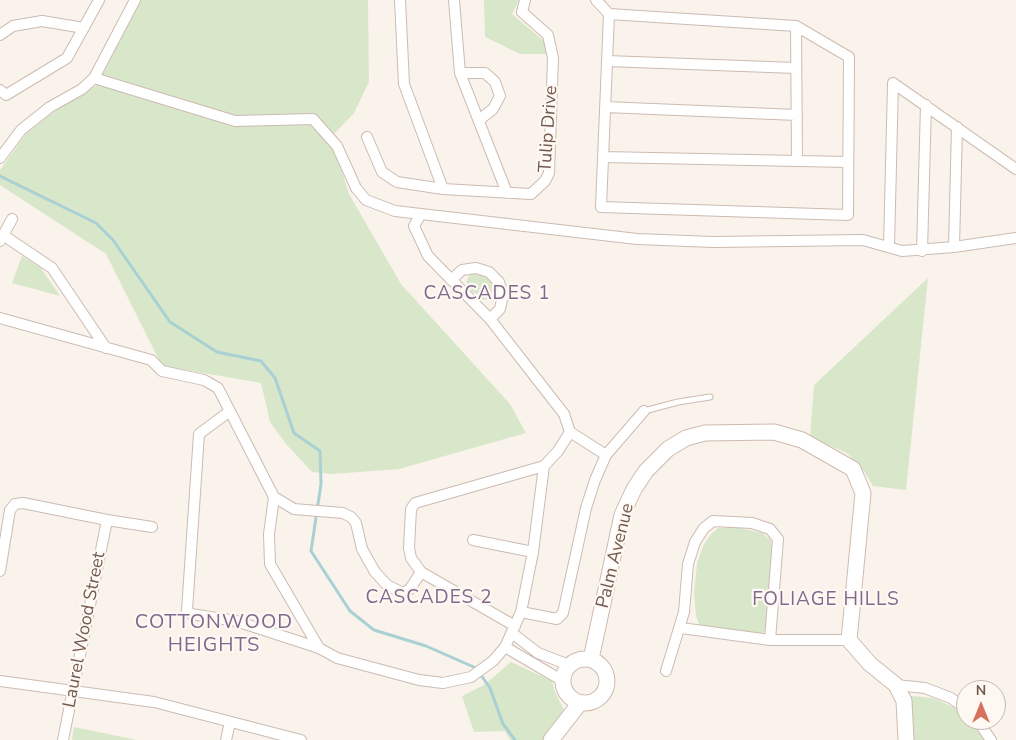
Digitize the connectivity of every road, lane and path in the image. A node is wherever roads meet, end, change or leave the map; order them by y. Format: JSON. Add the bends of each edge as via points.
{"nodes":[{"id":1,"x":99,"y":0,"type":"edge"},
{"id":2,"x":135,"y":0,"type":"edge"},
{"id":3,"x":400,"y":0,"type":"edge"},
{"id":4,"x":454,"y":0,"type":"edge"},
{"id":5,"x":525,"y":0,"type":"edge"},
{"id":6,"x":596,"y":0,"type":"edge"},
{"id":7,"x":609,"y":14,"type":"junction"},
{"id":8,"x":796,"y":26,"type":"junction"},
{"id":9,"x":84,"y":28,"type":"junction"},
{"id":10,"x":0,"y":35,"type":"edge"},
{"id":11,"x":607,"y":61,"type":"junction"},
{"id":12,"x":796,"y":68,"type":"junction"},
{"id":13,"x":460,"y":73,"type":"junction"},
{"id":14,"x":94,"y":78,"type":"junction"},
{"id":15,"x":0,"y":90,"type":"edge"},
{"id":16,"x":926,"y":106,"type":"junction"},
{"id":17,"x":605,"y":107,"type":"junction"},
{"id":18,"x":797,"y":115,"type":"junction"},
{"id":19,"x":479,"y":120,"type":"junction"},
{"id":20,"x":957,"y":127,"type":"junction"},
{"id":21,"x":367,"y":137,"type":"dead end"},
{"id":22,"x":603,"y":157,"type":"junction"},
{"id":23,"x":0,"y":158,"type":"edge"},
{"id":24,"x":797,"y":161,"type":"junction"},
{"id":25,"x":848,"y":162,"type":"junction"},
{"id":26,"x":1016,"y":168,"type":"edge"},
{"id":27,"x":443,"y":189,"type":"junction"},
{"id":28,"x":507,"y":193,"type":"junction"},
{"id":29,"x":421,"y":214,"type":"junction"},
{"id":30,"x":12,"y":219,"type":"dead end"},
{"id":31,"x":2,"y":238,"type":"edge"},
{"id":32,"x":1016,"y":238,"type":"edge"},
{"id":33,"x":889,"y":246,"type":"junction"},
{"id":34,"x":954,"y":248,"type":"junction"},
{"id":35,"x":922,"y":251,"type":"junction"},
{"id":36,"x":451,"y":280,"type":"junction"},
{"id":37,"x":0,"y":318,"type":"edge"},
{"id":38,"x":490,"y":320,"type":"junction"},
{"id":39,"x":106,"y":348,"type":"junction"},
{"id":40,"x":710,"y":397,"type":"dead end"},
{"id":41,"x":230,"y":411,"type":"junction"},
{"id":42,"x":644,"y":411,"type":"joint"},
{"id":43,"x":570,"y":432,"type":"junction"},
{"id":44,"x":606,"y":454,"type":"junction"},
{"id":45,"x":544,"y":466,"type":"junction"},
{"id":46,"x":274,"y":497,"type":"junction"},
{"id":47,"x":107,"y":520,"type":"junction"},
{"id":48,"x":152,"y":526,"type":"dead end"},
{"id":49,"x":473,"y":540,"type":"dead end"},
{"id":50,"x":532,"y":552,"type":"junction"},
{"id":51,"x":0,"y":571,"type":"edge"},
{"id":52,"x":421,"y":572,"type":"junction"},
{"id":53,"x":521,"y":612,"type":"junction"},
{"id":54,"x":681,"y":628,"type":"junction"},
{"id":55,"x":514,"y":629,"type":"junction"},
{"id":56,"x":770,"y":640,"type":"junction"},
{"id":57,"x":849,"y":640,"type":"junction"},
{"id":58,"x":505,"y":647,"type":"junction"},
{"id":59,"x":319,"y":648,"type":"junction"},
{"id":60,"x":591,"y":659,"type":"junction"},
{"id":61,"x":569,"y":665,"type":"junction"},
{"id":62,"x":666,"y":672,"type":"dead end"},
{"id":63,"x":0,"y":681,"type":"edge"},
{"id":64,"x":562,"y":681,"type":"junction"},
{"id":65,"x":896,"y":685,"type":"junction"},
{"id":66,"x":74,"y":691,"type":"junction"},
{"id":67,"x":956,"y":701,"type":"edge"},
{"id":68,"x":580,"y":703,"type":"junction"},
{"id":69,"x":230,"y":722,"type":"junction"},
{"id":70,"x":63,"y":740,"type":"edge"},
{"id":71,"x":226,"y":740,"type":"edge"},
{"id":72,"x":301,"y":740,"type":"edge"},
{"id":73,"x":551,"y":740,"type":"edge"},
{"id":74,"x":906,"y":740,"type":"edge"}],
"edges":[{"from":1,"to":9,"type":"street"},
{"from":2,"to":14,"type":"street"},
{"from":3,"to":27,"type":"street","via":[[404,84]]},
{"from":4,"to":13,"type":"street"},
{"from":5,"to":28,"type":"street","name":"Tulip Drive","via":[[522,12],[548,35],[553,58],[548,172],[545,181],[531,194]]},
{"from":6,"to":7,"type":"street"},
{"from":7,"to":8,"type":"street"},
{"from":7,"to":11,"type":"street"},
{"from":8,"to":12,"type":"street"},
{"from":8,"to":25,"type":"street","via":[[848,57]]},
{"from":9,"to":10,"type":"street","via":[[42,20],[13,26]]},
{"from":9,"to":15,"type":"street","via":[[67,58],[6,94]]},
{"from":11,"to":12,"type":"street"},
{"from":11,"to":17,"type":"street"},
{"from":12,"to":18,"type":"street"},
{"from":13,"to":19,"type":"street"},
{"from":13,"to":19,"type":"street","via":[[485,73],[495,82],[500,96],[494,109]]},
{"from":14,"to":23,"type":"street","via":[[21,130]]},
{"from":14,"to":29,"type":"street","via":[[235,121],[313,119],[337,146],[356,188],[366,200],[395,211]]},
{"from":16,"to":20,"type":"street"},
{"from":16,"to":33,"type":"street","via":[[893,83]]},
{"from":16,"to":35,"type":"street"},
{"from":17,"to":18,"type":"street"},
{"from":17,"to":22,"type":"street"},
{"from":18,"to":24,"type":"street"},
{"from":19,"to":28,"type":"street"},
{"from":20,"to":26,"type":"street"},
{"from":20,"to":34,"type":"street"},
{"from":21,"to":27,"type":"street","name":"Tulip Drive","via":[[382,172],[397,182]]},
{"from":22,"to":24,"type":"street"},
{"from":22,"to":25,"type":"street","via":[[601,207],[848,215]]},
{"from":24,"to":25,"type":"street"},
{"from":27,"to":28,"type":"street","name":"Tulip Drive"},
{"from":29,"to":33,"type":"street","via":[[636,239],[713,242],[863,240]]},
{"from":29,"to":36,"type":"street","via":[[414,226],[428,256]]},
{"from":30,"to":31,"type":"street"},
{"from":31,"to":39,"type":"street","via":[[52,268]]},
{"from":32,"to":34,"type":"street"},
{"from":33,"to":35,"type":"street","via":[[902,251]]},
{"from":34,"to":35,"type":"street"},
{"from":36,"to":38,"type":"street"},
{"from":36,"to":38,"type":"street","via":[[462,270],[476,268],[489,272],[499,282],[503,295],[500,309]]},
{"from":37,"to":39,"type":"street"},
{"from":38,"to":43,"type":"street","via":[[564,414]]},
{"from":39,"to":41,"type":"street","via":[[151,360],[162,370],[204,380],[218,388]]},
{"from":40,"to":42,"type":"lane"},
{"from":41,"to":46,"type":"street"},
{"from":41,"to":59,"type":"street","via":[[199,434],[187,610],[191,614],[236,621]]},
{"from":42,"to":44,"type":"street"},
{"from":43,"to":44,"type":"street"},
{"from":43,"to":45,"type":"street"},
{"from":44,"to":53,"type":"street","via":[[586,508],[563,613],[557,619]]},
{"from":45,"to":50,"type":"street"},
{"from":45,"to":52,"type":"street","via":[[415,503],[411,509],[409,548]]},
{"from":46,"to":52,"type":"street","via":[[294,509],[343,513],[351,517],[356,523],[362,549],[375,572],[403,593],[410,589]]},
{"from":46,"to":59,"type":"street","via":[[269,534],[270,564]]},
{"from":47,"to":48,"type":"street"},
{"from":47,"to":51,"type":"street","via":[[15,504],[10,510]]},
{"from":47,"to":66,"type":"street","name":"Laurel Wood Street"},
{"from":49,"to":50,"type":"street"},
{"from":50,"to":53,"type":"street"},
{"from":52,"to":55,"type":"street"},
{"from":53,"to":55,"type":"street"},
{"from":54,"to":56,"type":"street"},
{"from":54,"to":56,"type":"street","via":[[688,564],[695,542],[713,520],[730,520],[770,529],[778,539]]},
{"from":54,"to":62,"type":"street"},
{"from":55,"to":58,"type":"street"},
{"from":55,"to":61,"type":"street","via":[[538,653]]},
{"from":56,"to":57,"type":"street"},
{"from":57,"to":60,"type":"street","name":"Palm Avenue","via":[[863,493],[853,469],[802,440],[774,432],[705,433],[686,438],[668,449],[646,471],[634,489],[622,515]]},
{"from":57,"to":65,"type":"street","via":[[870,664]]},
{"from":58,"to":59,"type":"street","via":[[493,661],[471,677],[443,684],[337,658]]},
{"from":58,"to":64,"type":"street"},
{"from":60,"to":61,"type":"street"},
{"from":60,"to":68,"type":"street","via":[[605,670],[608,687],[597,701]]},
{"from":61,"to":64,"type":"street"},
{"from":63,"to":66,"type":"street"},
{"from":64,"to":68,"type":"street","via":[[571,699]]},
{"from":65,"to":67,"type":"street","via":[[925,688]]},
{"from":65,"to":74,"type":"street","via":[[904,701]]},
{"from":66,"to":69,"type":"street","via":[[154,702]]},
{"from":66,"to":70,"type":"street","name":"Laurel Wood Street"},
{"from":68,"to":73,"type":"street"},
{"from":69,"to":71,"type":"street"},
{"from":69,"to":72,"type":"street"}]}
